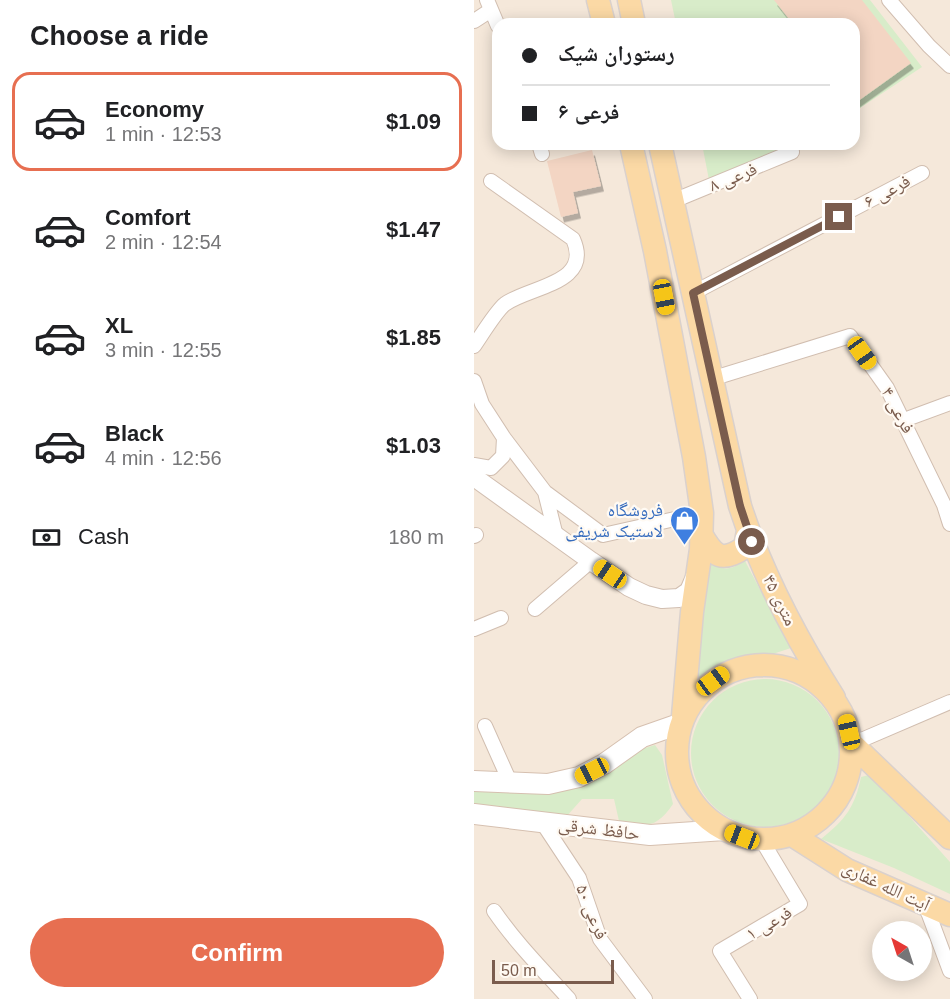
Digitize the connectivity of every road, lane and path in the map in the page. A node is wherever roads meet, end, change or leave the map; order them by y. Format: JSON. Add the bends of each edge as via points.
{"nodes":[{"id":1,"x":598,"y":0,"type":"edge"},
{"id":2,"x":629,"y":0,"type":"edge"},
{"id":3,"x":889,"y":0,"type":"edge"},
{"id":4,"x":489,"y":5,"type":"edge"},
{"id":5,"x":602,"y":18,"type":"edge"},
{"id":6,"x":633,"y":18,"type":"edge"},
{"id":7,"x":474,"y":21,"type":"edge"},
{"id":8,"x":950,"y":66,"type":"edge"},
{"id":9,"x":632,"y":150,"type":"edge"},
{"id":10,"x":661,"y":150,"type":"edge"},
{"id":11,"x":792,"y":152,"type":"dead end"},
{"id":12,"x":922,"y":173,"type":"dead end"},
{"id":13,"x":491,"y":181,"type":"dead end"},
{"id":14,"x":673,"y":201,"type":"junction"},
{"id":15,"x":693,"y":293,"type":"junction"},
{"id":16,"x":474,"y":346,"type":"edge"},
{"id":17,"x":711,"y":379,"type":"junction"},
{"id":18,"x":474,"y":381,"type":"edge"},
{"id":19,"x":950,"y":403,"type":"edge"},
{"id":20,"x":903,"y":420,"type":"junction"},
{"id":21,"x":504,"y":438,"type":"junction"},
{"id":22,"x":474,"y":465,"type":"edge"},
{"id":23,"x":474,"y":477,"type":"edge"},
{"id":24,"x":545,"y":492,"type":"junction"},
{"id":25,"x":702,"y":524,"type":"junction"},
{"id":26,"x":950,"y":524,"type":"edge"},
{"id":27,"x":748,"y":531,"type":"junction"},
{"id":28,"x":556,"y":536,"type":"junction"},
{"id":29,"x":591,"y":561,"type":"junction"},
{"id":30,"x":698,"y":570,"type":"junction"},
{"id":31,"x":535,"y":609,"type":"dead end"},
{"id":32,"x":501,"y":618,"type":"dead end"},
{"id":33,"x":474,"y":629,"type":"edge"},
{"id":34,"x":834,"y":698,"type":"junction"},
{"id":35,"x":950,"y":702,"type":"edge"},
{"id":36,"x":682,"y":719,"type":"junction"},
{"id":37,"x":485,"y":726,"type":"dead end"},
{"id":38,"x":852,"y":744,"type":"junction"},
{"id":39,"x":474,"y":781,"type":"edge"},
{"id":40,"x":510,"y":782,"type":"junction"},
{"id":41,"x":474,"y":814,"type":"edge"},
{"id":42,"x":542,"y":822,"type":"junction"},
{"id":43,"x":724,"y":830,"type":"junction"},
{"id":44,"x":792,"y":834,"type":"junction"},
{"id":45,"x":950,"y":838,"type":"edge"},
{"id":46,"x":761,"y":839,"type":"junction"},
{"id":47,"x":925,"y":904,"type":"junction"},
{"id":48,"x":494,"y":911,"type":"dead end"},
{"id":49,"x":950,"y":915,"type":"edge"},
{"id":50,"x":950,"y":971,"type":"edge"},
{"id":51,"x":569,"y":999,"type":"edge"},
{"id":52,"x":645,"y":999,"type":"edge"},
{"id":53,"x":750,"y":999,"type":"edge"}],
"edges":[{"from":1,"to":5,"type":"main road"},
{"from":2,"to":6,"type":"main road"},
{"from":3,"to":8,"type":"street"},
{"from":4,"to":7,"type":"street"},
{"from":9,"to":25,"type":"main road","via":[[656,251],[694,457]]},
{"from":10,"to":14,"type":"main road","name":"۴۵ متری"},
{"from":11,"to":14,"type":"street","name":"فرعی ۸"},
{"from":12,"to":15,"type":"street","name":"فرعی ۶"},
{"from":13,"to":16,"type":"street","via":[[573,239],[577,262],[563,278],[504,304]]},
{"from":14,"to":15,"type":"main road","name":"۴۵ متری"},
{"from":15,"to":17,"type":"main road","name":"۴۵ متری"},
{"from":17,"to":20,"type":"street","name":"فرعی ۴","via":[[850,336],[887,388]]},
{"from":17,"to":27,"type":"main road","name":"۴۵ متری"},
{"from":18,"to":21,"type":"street","via":[[482,404]]},
{"from":19,"to":20,"type":"street"},
{"from":20,"to":26,"type":"street","name":"فرعی ۴"},
{"from":21,"to":22,"type":"street","via":[[503,456],[491,468]]},
{"from":21,"to":24,"type":"street"},
{"from":23,"to":28,"type":"street"},
{"from":24,"to":25,"type":"street","via":[[603,535]]},
{"from":24,"to":28,"type":"street"},
{"from":25,"to":27,"type":"main road","via":[[709,549],[726,557],[745,547]]},
{"from":25,"to":30,"type":"main road"},
{"from":27,"to":34,"type":"main road","name":"۴۵ متری","via":[[803,649]]},
{"from":28,"to":29,"type":"street"},
{"from":29,"to":30,"type":"street","via":[[629,587],[662,598],[680,598],[689,591]]},
{"from":29,"to":31,"type":"street"},
{"from":30,"to":36,"type":"main road"},
{"from":32,"to":33,"type":"street"},
{"from":34,"to":36,"type":"main road","via":[[812,677],[784,666],[754,664],[725,672],[700,690]]},
{"from":34,"to":38,"type":"main road","via":[[846,720]]},
{"from":35,"to":38,"type":"street"},
{"from":36,"to":40,"type":"main road","via":[[642,737],[579,777],[548,784]]},
{"from":36,"to":43,"type":"main road","via":[[676,741],[677,768],[686,794],[703,815]]},
{"from":37,"to":40,"type":"street"},
{"from":38,"to":44,"type":"main road","via":[[843,789],[831,808],[813,824]]},
{"from":38,"to":45,"type":"main road"},
{"from":39,"to":40,"type":"main road"},
{"from":41,"to":42,"type":"main road","name":"حافظ شرقی"},
{"from":42,"to":43,"type":"main road","name":"حافظ شرقی","via":[[650,835]]},
{"from":42,"to":52,"type":"street","name":"فرعی ۵۰","via":[[579,878],[600,939]]},
{"from":43,"to":46,"type":"main road"},
{"from":44,"to":46,"type":"main road"},
{"from":44,"to":47,"type":"main road","name":"آیت الله غفاری","via":[[847,870]]},
{"from":46,"to":53,"type":"street","name":"فرعی ۱","via":[[800,904],[720,951]]},
{"from":47,"to":49,"type":"main road","name":"آیت الله غفاری"},
{"from":47,"to":50,"type":"street"},
{"from":48,"to":51,"type":"street"}]}
